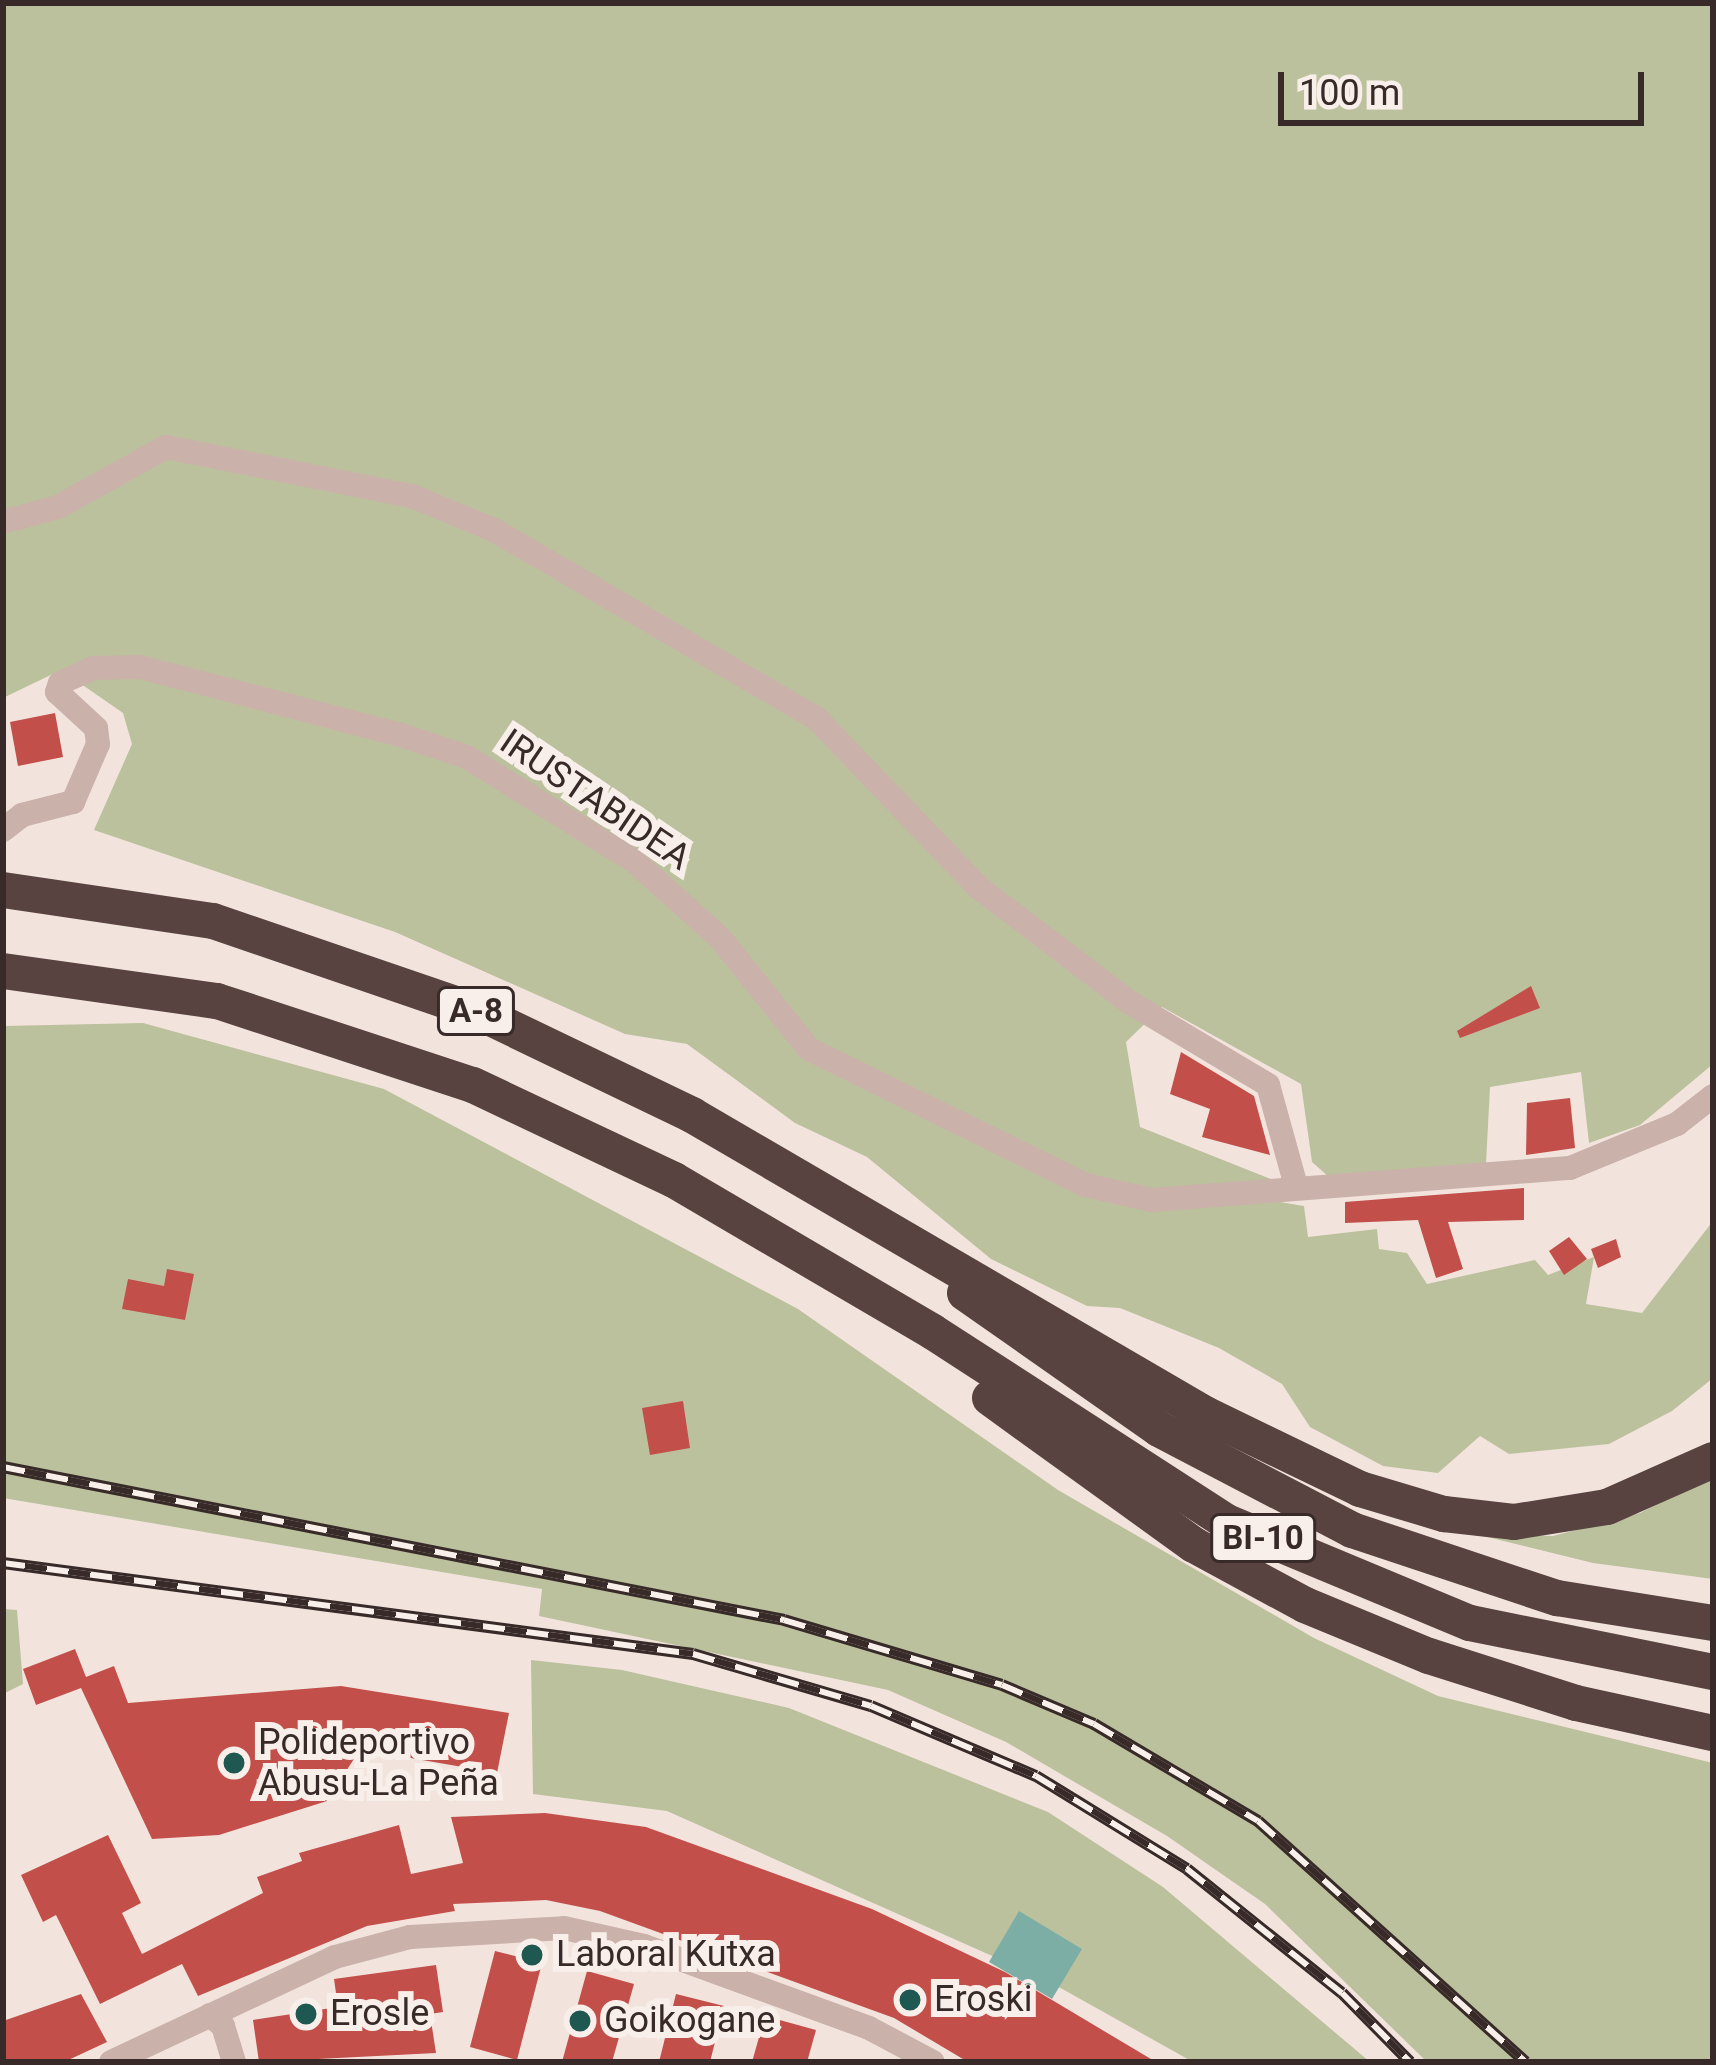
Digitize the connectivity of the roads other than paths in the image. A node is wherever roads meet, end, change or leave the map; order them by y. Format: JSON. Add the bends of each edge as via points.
{"nodes":[{"id":1,"x":3,"y":522,"type":"edge"},
{"id":2,"x":3,"y":830,"type":"edge"},
{"id":3,"x":3,"y":890,"type":"edge"},
{"id":4,"x":3,"y":971,"type":"edge"},
{"id":5,"x":1713,"y":1096,"type":"edge"},
{"id":6,"x":1297,"y":1186,"type":"junction"},
{"id":7,"x":907,"y":1245,"type":"junction"},
{"id":8,"x":861,"y":1292,"type":"junction"},
{"id":9,"x":1713,"y":1460,"type":"edge"},
{"id":10,"x":1713,"y":1623,"type":"edge"},
{"id":11,"x":1713,"y":1672,"type":"edge"},
{"id":12,"x":1713,"y":1732,"type":"edge"},
{"id":13,"x":210,"y":2015,"type":"junction"},
{"id":14,"x":111,"y":2062,"type":"edge"},
{"id":15,"x":234,"y":2062,"type":"edge"},
{"id":16,"x":933,"y":2062,"type":"edge"}],
"edges":[{"from":1,"to":6,"type":"street","via":[[58,507],[166,447],[412,496],[494,530],[817,718],[978,886],[1129,1003],[1268,1084]]},
{"from":2,"to":6,"type":"street","name":"IRUSTABIDEA","via":[[22,814],[73,802],[98,744],[96,728],[57,692],[93,668],[140,667],[398,734],[467,757],[634,861],[720,938],[790,1033],[854,1075],[1112,1193],[1152,1200]]},
{"from":3,"to":7,"type":"highway","number":"A-8","via":[[213,921],[476,1011],[672,1104]]},
{"from":4,"to":8,"type":"highway","number":"A-8","via":[[217,1001],[473,1085],[674,1180]]},
{"from":5,"to":6,"type":"street","name":"IRUSTABIDEA","via":[[1678,1124],[1570,1168]]},
{"from":7,"to":9,"type":"highway","via":[[1288,1457],[1408,1505],[1476,1520],[1557,1518],[1660,1489]]},
{"from":7,"to":10,"type":"highway","number":"BI-10","via":[[1062,1366],[1276,1495],[1492,1581]]},
{"from":8,"to":11,"type":"highway","number":"BI-10","via":[[1246,1530],[1470,1623]]},
{"from":8,"to":12,"type":"highway","via":[[1071,1459],[1194,1545],[1305,1605],[1576,1703]]},
{"from":13,"to":14,"type":"street"},
{"from":13,"to":15,"type":"street","via":[[223,2026]]},
{"from":13,"to":16,"type":"street","via":[[335,1957],[410,1937],[564,1928],[644,1946],[869,2028]]}]}
